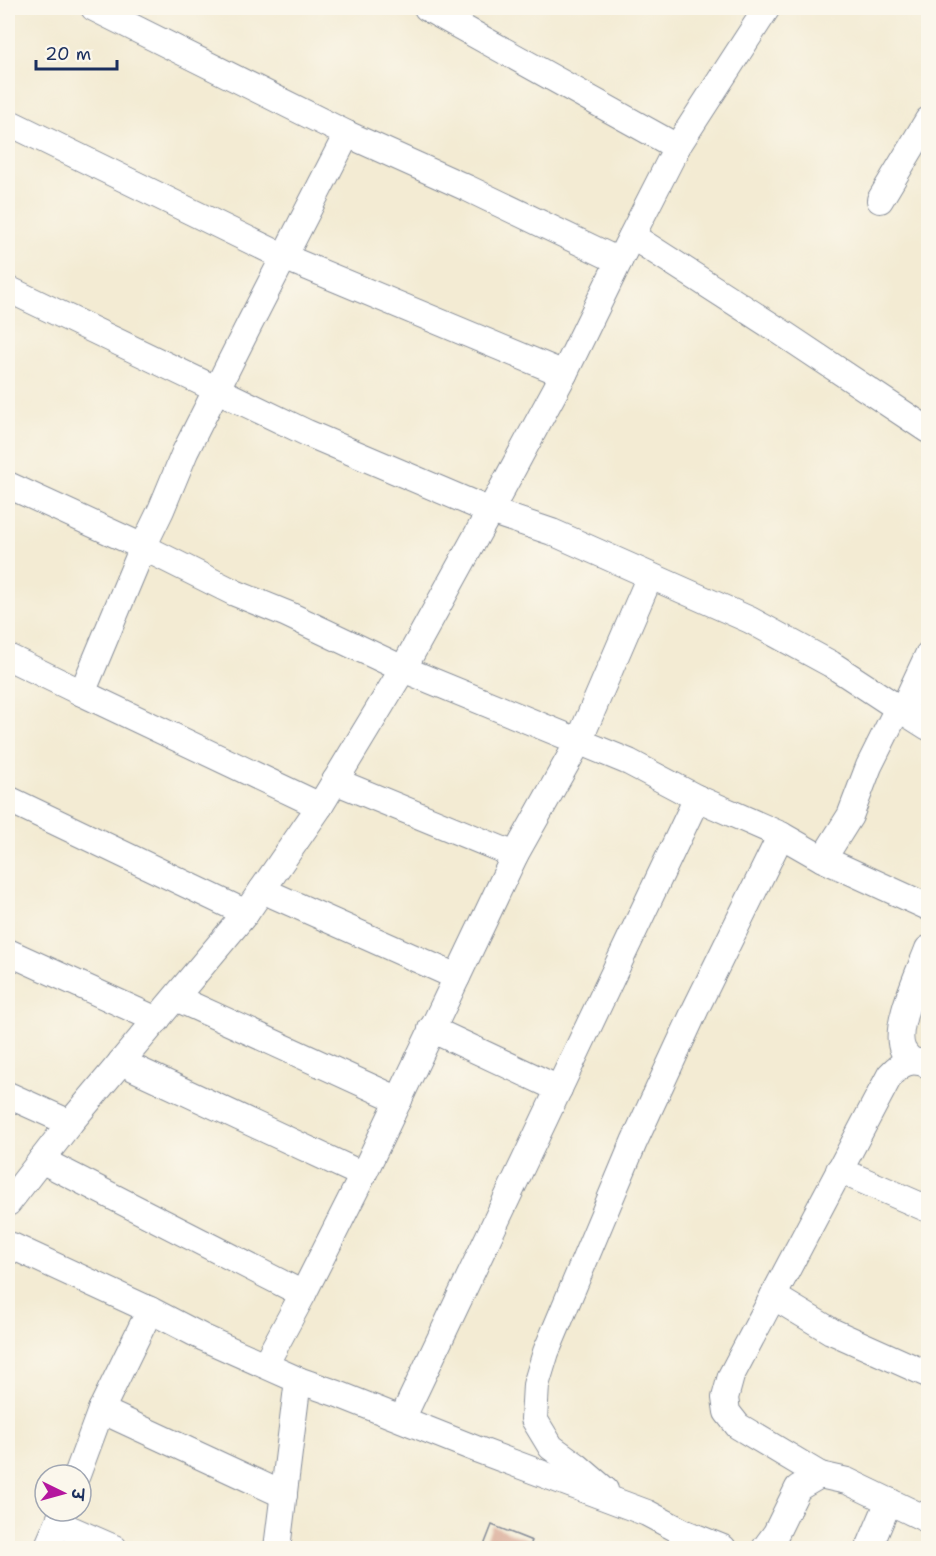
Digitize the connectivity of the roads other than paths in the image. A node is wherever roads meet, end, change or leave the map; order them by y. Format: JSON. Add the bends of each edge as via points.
{"nodes":[{"id":1,"x":94,"y":8,"type":"edge"},
{"id":2,"x":428,"y":8,"type":"edge"},
{"id":3,"x":755,"y":11,"type":"edge"},
{"id":4,"x":928,"y":120,"type":"edge"},
{"id":5,"x":8,"y":122,"type":"edge"},
{"id":6,"x":347,"y":134,"type":"junction"},
{"id":7,"x":677,"y":147,"type":"junction"},
{"id":8,"x":880,"y":201,"type":"dead end"},
{"id":9,"x":632,"y":236,"type":"junction"},
{"id":10,"x":285,"y":257,"type":"junction"},
{"id":11,"x":619,"y":261,"type":"junction"},
{"id":12,"x":8,"y":289,"type":"edge"},
{"id":13,"x":564,"y":374,"type":"junction"},
{"id":14,"x":216,"y":389,"type":"junction"},
{"id":15,"x":928,"y":430,"type":"edge"},
{"id":16,"x":8,"y":485,"type":"edge"},
{"id":17,"x":490,"y":510,"type":"junction"},
{"id":18,"x":143,"y":547,"type":"junction"},
{"id":19,"x":650,"y":576,"type":"junction"},
{"id":20,"x":928,"y":655,"type":"edge"},
{"id":21,"x":8,"y":657,"type":"edge"},
{"id":22,"x":403,"y":669,"type":"junction"},
{"id":23,"x":82,"y":693,"type":"junction"},
{"id":24,"x":900,"y":709,"type":"junction"},
{"id":25,"x":928,"y":727,"type":"edge"},
{"id":26,"x":579,"y":741,"type":"junction"},
{"id":27,"x":335,"y":781,"type":"junction"},
{"id":28,"x":697,"y":798,"type":"junction"},
{"id":29,"x":8,"y":799,"type":"edge"},
{"id":30,"x":320,"y":806,"type":"junction"},
{"id":31,"x":781,"y":836,"type":"junction"},
{"id":32,"x":515,"y":855,"type":"junction"},
{"id":33,"x":823,"y":859,"type":"junction"},
{"id":34,"x":262,"y":890,"type":"junction"},
{"id":35,"x":928,"y":907,"type":"edge"},
{"id":36,"x":246,"y":913,"type":"junction"},
{"id":37,"x":928,"y":949,"type":"edge"},
{"id":38,"x":8,"y":952,"type":"edge"},
{"id":39,"x":457,"y":977,"type":"junction"},
{"id":40,"x":176,"y":998,"type":"junction"},
{"id":41,"x":157,"y":1020,"type":"junction"},
{"id":42,"x":431,"y":1029,"type":"junction"},
{"id":43,"x":121,"y":1062,"type":"junction"},
{"id":44,"x":920,"y":1063,"type":"edge"},
{"id":45,"x":559,"y":1089,"type":"junction"},
{"id":46,"x":8,"y":1095,"type":"edge"},
{"id":47,"x":399,"y":1100,"type":"junction"},
{"id":48,"x":70,"y":1123,"type":"junction"},
{"id":49,"x":41,"y":1160,"type":"junction"},
{"id":50,"x":839,"y":1170,"type":"junction"},
{"id":51,"x":363,"y":1175,"type":"junction"},
{"id":52,"x":8,"y":1203,"type":"edge"},
{"id":53,"x":928,"y":1209,"type":"edge"},
{"id":54,"x":8,"y":1246,"type":"edge"},
{"id":55,"x":303,"y":1294,"type":"junction"},
{"id":56,"x":773,"y":1296,"type":"junction"},
{"id":57,"x":150,"y":1310,"type":"junction"},
{"id":58,"x":265,"y":1365,"type":"junction"},
{"id":59,"x":927,"y":1374,"type":"dead end"},
{"id":60,"x":298,"y":1380,"type":"junction"},
{"id":61,"x":101,"y":1410,"type":"junction"},
{"id":62,"x":402,"y":1419,"type":"junction"},
{"id":63,"x":81,"y":1463,"type":"edge"},
{"id":64,"x":820,"y":1475,"type":"junction"},
{"id":65,"x":284,"y":1495,"type":"junction"},
{"id":66,"x":616,"y":1501,"type":"junction"},
{"id":67,"x":889,"y":1502,"type":"junction"},
{"id":68,"x":928,"y":1520,"type":"edge"},
{"id":69,"x":58,"y":1523,"type":"edge"},
{"id":70,"x":71,"y":1523,"type":"edge"},
{"id":71,"x":680,"y":1540,"type":"edge"},
{"id":72,"x":47,"y":1548,"type":"edge"},
{"id":73,"x":114,"y":1548,"type":"edge"},
{"id":74,"x":277,"y":1548,"type":"edge"},
{"id":75,"x":723,"y":1548,"type":"edge"},
{"id":76,"x":765,"y":1548,"type":"edge"},
{"id":77,"x":869,"y":1548,"type":"edge"}],
"edges":[{"from":1,"to":6,"type":"street"},
{"from":2,"to":7,"type":"street"},
{"from":3,"to":7,"type":"street"},
{"from":4,"to":8,"type":"street"},
{"from":5,"to":10,"type":"street"},
{"from":6,"to":10,"type":"street"},
{"from":6,"to":11,"type":"street"},
{"from":7,"to":9,"type":"street"},
{"from":9,"to":11,"type":"street"},
{"from":9,"to":15,"type":"street"},
{"from":10,"to":13,"type":"street"},
{"from":10,"to":14,"type":"street"},
{"from":11,"to":13,"type":"street"},
{"from":12,"to":14,"type":"street"},
{"from":13,"to":17,"type":"street"},
{"from":14,"to":17,"type":"street","via":[[307,433]]},
{"from":14,"to":18,"type":"street"},
{"from":16,"to":18,"type":"street"},
{"from":17,"to":19,"type":"street","via":[[552,532]]},
{"from":17,"to":22,"type":"street"},
{"from":18,"to":22,"type":"street"},
{"from":18,"to":23,"type":"street"},
{"from":19,"to":24,"type":"street","via":[[785,638]]},
{"from":19,"to":26,"type":"street"},
{"from":20,"to":24,"type":"street"},
{"from":21,"to":23,"type":"street"},
{"from":22,"to":26,"type":"street"},
{"from":22,"to":27,"type":"street"},
{"from":23,"to":30,"type":"street"},
{"from":24,"to":25,"type":"street"},
{"from":24,"to":33,"type":"street","via":[[869,766],[850,816]]},
{"from":26,"to":28,"type":"street"},
{"from":26,"to":32,"type":"street"},
{"from":27,"to":30,"type":"street"},
{"from":27,"to":32,"type":"street"},
{"from":28,"to":31,"type":"street"},
{"from":28,"to":45,"type":"street"},
{"from":29,"to":36,"type":"street"},
{"from":30,"to":34,"type":"street"},
{"from":31,"to":33,"type":"street"},
{"from":31,"to":66,"type":"street","via":[[634,1142],[546,1352],[536,1386],[534,1419],[551,1447]]},
{"from":32,"to":39,"type":"street"},
{"from":33,"to":35,"type":"street"},
{"from":34,"to":36,"type":"street"},
{"from":34,"to":39,"type":"street"},
{"from":36,"to":40,"type":"street"},
{"from":37,"to":44,"type":"street","via":[[900,1033],[902,1048]]},
{"from":38,"to":41,"type":"street"},
{"from":39,"to":42,"type":"street"},
{"from":40,"to":41,"type":"street"},
{"from":40,"to":47,"type":"street"},
{"from":41,"to":43,"type":"street"},
{"from":42,"to":45,"type":"street"},
{"from":42,"to":47,"type":"street"},
{"from":43,"to":48,"type":"street"},
{"from":43,"to":51,"type":"street"},
{"from":44,"to":50,"type":"street","via":[[899,1065],[890,1075]]},
{"from":45,"to":62,"type":"street"},
{"from":46,"to":48,"type":"street"},
{"from":47,"to":51,"type":"street"},
{"from":48,"to":49,"type":"street"},
{"from":49,"to":52,"type":"street"},
{"from":49,"to":55,"type":"street"},
{"from":50,"to":53,"type":"street"},
{"from":50,"to":56,"type":"street"},
{"from":51,"to":55,"type":"street"},
{"from":54,"to":57,"type":"street"},
{"from":55,"to":58,"type":"street"},
{"from":56,"to":59,"type":"street","via":[[831,1331]]},
{"from":56,"to":64,"type":"street","via":[[731,1376],[725,1398],[727,1412],[738,1426]]},
{"from":57,"to":58,"type":"street"},
{"from":57,"to":61,"type":"street"},
{"from":58,"to":60,"type":"street"},
{"from":60,"to":62,"type":"street"},
{"from":60,"to":65,"type":"street"},
{"from":61,"to":63,"type":"street"},
{"from":61,"to":65,"type":"street"},
{"from":62,"to":66,"type":"street"},
{"from":64,"to":67,"type":"street","via":[[847,1481]]},
{"from":64,"to":76,"type":"street","via":[[798,1488]]},
{"from":65,"to":74,"type":"street"},
{"from":66,"to":71,"type":"street","via":[[647,1513]]},
{"from":67,"to":68,"type":"street"},
{"from":67,"to":77,"type":"street"},
{"from":69,"to":72,"type":"street"},
{"from":70,"to":73,"type":"street"},
{"from":71,"to":75,"type":"street"}]}
